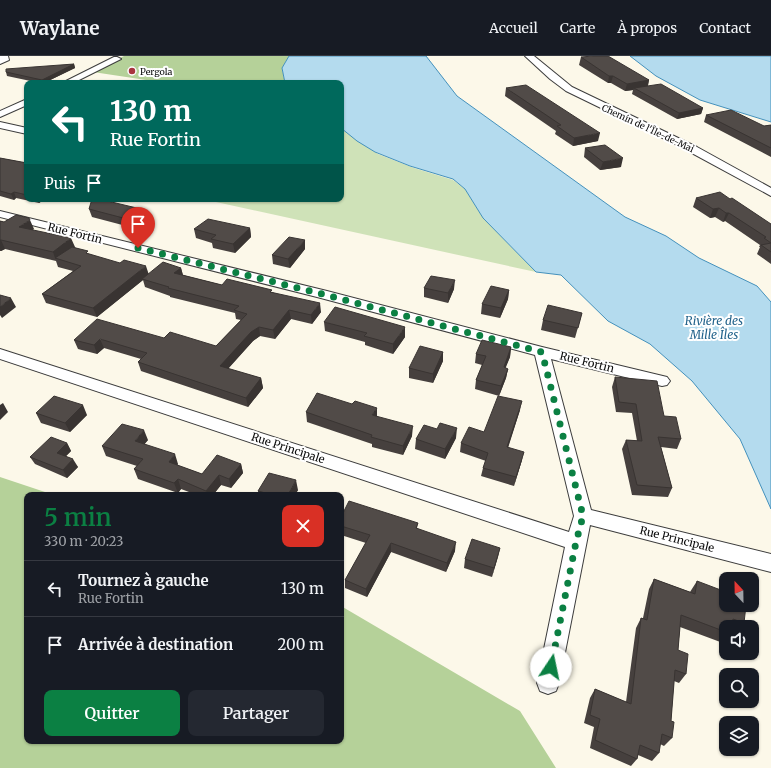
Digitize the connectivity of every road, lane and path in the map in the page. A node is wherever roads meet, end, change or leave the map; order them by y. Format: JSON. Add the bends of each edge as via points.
{"nodes":[{"id":1,"x":0,"y":56,"type":"edge"},
{"id":2,"x":529,"y":56,"type":"edge"},
{"id":3,"x":117,"y":59,"type":"dead end"},
{"id":4,"x":0,"y":62,"type":"edge"},
{"id":5,"x":72,"y":80,"type":"edge"},
{"id":6,"x":24,"y":103,"type":"edge"},
{"id":7,"x":0,"y":114,"type":"edge"},
{"id":8,"x":0,"y":125,"type":"edge"},
{"id":9,"x":24,"y":130,"type":"edge"},
{"id":10,"x":771,"y":193,"type":"edge"},
{"id":11,"x":0,"y":214,"type":"edge"},
{"id":12,"x":542,"y":352,"type":"junction"},
{"id":13,"x":0,"y":354,"type":"edge"},
{"id":14,"x":662,"y":381,"type":"dead end"},
{"id":15,"x":583,"y":516,"type":"junction"},
{"id":16,"x":576,"y":542,"type":"junction"},
{"id":17,"x":771,"y":563,"type":"edge"},
{"id":18,"x":548,"y":683,"type":"dead end"}],
"edges":[{"from":1,"to":4,"type":"street","via":[[5,58]]},
{"from":2,"to":10,"type":"street","name":"Chemin de l'Île-de-Mai","via":[[568,88],[606,109],[718,161]]},
{"from":3,"to":5,"type":"street"},
{"from":6,"to":7,"type":"street"},
{"from":8,"to":9,"type":"street"},
{"from":11,"to":12,"type":"street","name":"Rue Fortin"},
{"from":12,"to":14,"type":"street","name":"Rue Fortin"},
{"from":12,"to":15,"type":"street"},
{"from":13,"to":16,"type":"street","name":"Rue Principale"},
{"from":15,"to":16,"type":"street"},
{"from":15,"to":17,"type":"street","name":"Rue Principale"},
{"from":16,"to":18,"type":"street"}]}
